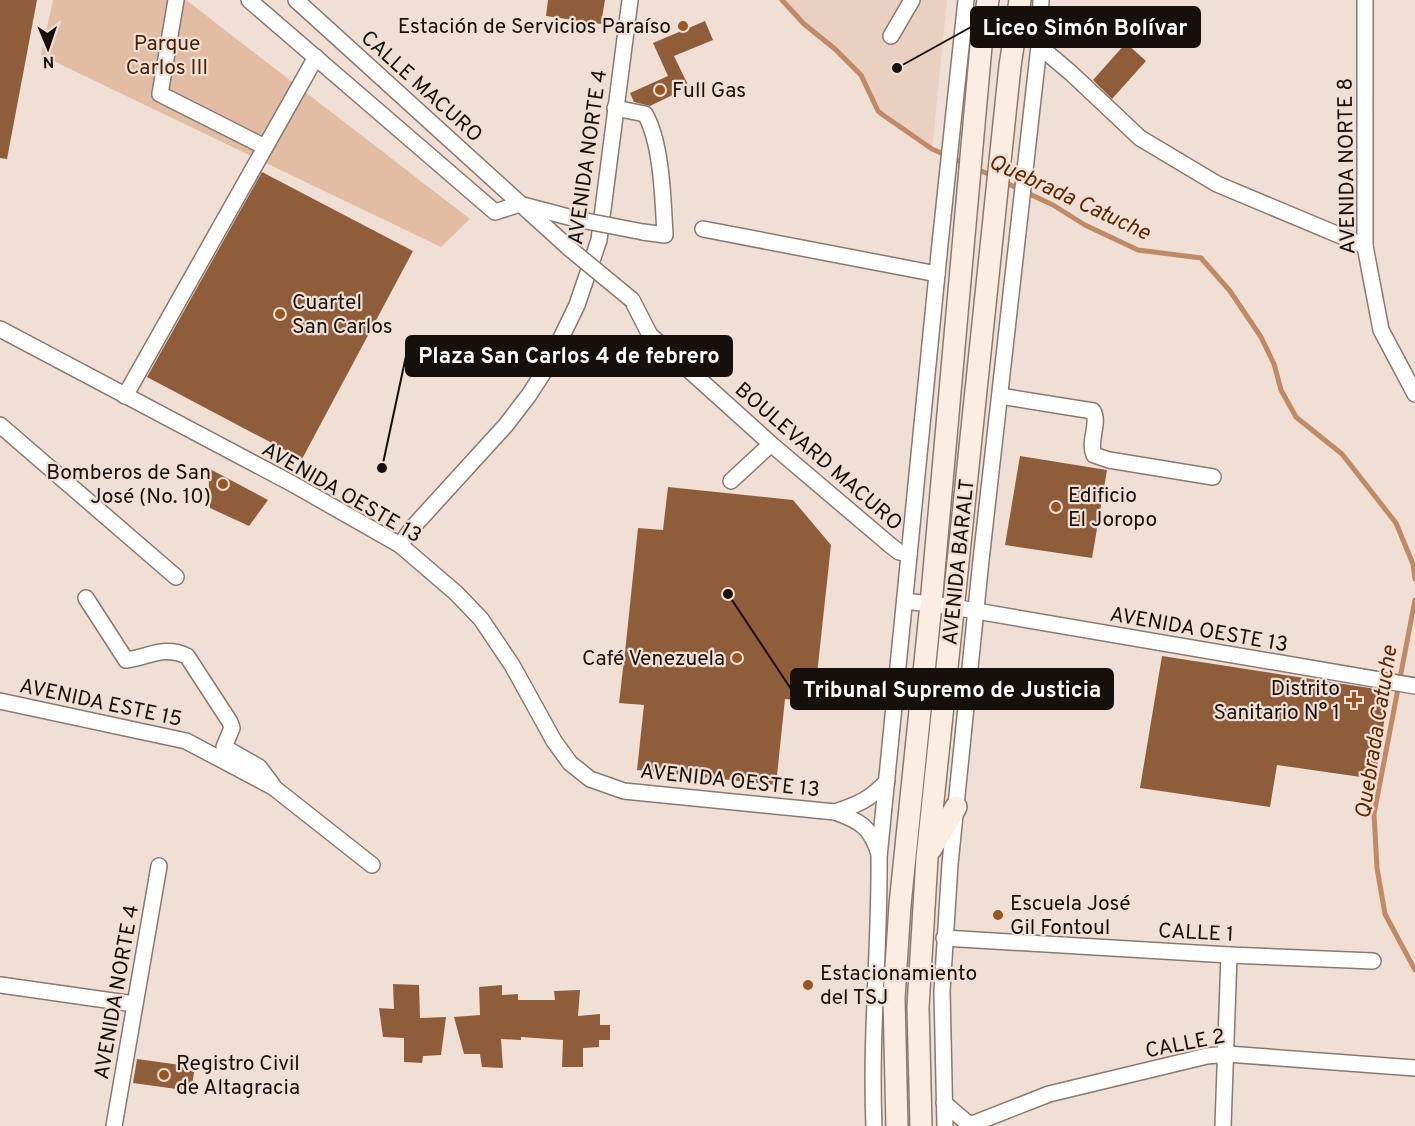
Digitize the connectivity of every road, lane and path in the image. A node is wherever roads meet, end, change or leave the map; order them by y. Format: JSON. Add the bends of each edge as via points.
{"nodes":[{"id":1,"x":176,"y":0,"type":"edge"},
{"id":2,"x":249,"y":0,"type":"edge"},
{"id":3,"x":296,"y":0,"type":"edge"},
{"id":4,"x":630,"y":0,"type":"edge"},
{"id":5,"x":912,"y":0,"type":"edge"},
{"id":6,"x":966,"y":0,"type":"edge"},
{"id":7,"x":988,"y":0,"type":"edge"},
{"id":8,"x":1020,"y":0,"type":"edge"},
{"id":9,"x":1041,"y":0,"type":"edge"},
{"id":10,"x":1365,"y":0,"type":"edge"},
{"id":11,"x":891,"y":36,"type":"dead end"},
{"id":12,"x":1039,"y":46,"type":"junction"},
{"id":13,"x":316,"y":57,"type":"junction"},
{"id":14,"x":615,"y":108,"type":"junction"},
{"id":15,"x":265,"y":147,"type":"junction"},
{"id":16,"x":520,"y":204,"type":"junction"},
{"id":17,"x":703,"y":229,"type":"dead end"},
{"id":18,"x":1365,"y":246,"type":"junction"},
{"id":19,"x":937,"y":274,"type":"junction"},
{"id":20,"x":0,"y":329,"type":"edge"},
{"id":21,"x":1409,"y":372,"type":"edge"},
{"id":22,"x":1415,"y":394,"type":"edge"},
{"id":23,"x":125,"y":396,"type":"junction"},
{"id":24,"x":1000,"y":396,"type":"junction"},
{"id":25,"x":0,"y":425,"type":"edge"},
{"id":26,"x":771,"y":444,"type":"junction"},
{"id":27,"x":1213,"y":477,"type":"dead end"},
{"id":28,"x":730,"y":482,"type":"dead end"},
{"id":29,"x":400,"y":545,"type":"junction"},
{"id":30,"x":909,"y":554,"type":"junction"},
{"id":31,"x":176,"y":577,"type":"dead end"},
{"id":32,"x":86,"y":598,"type":"dead end"},
{"id":33,"x":904,"y":601,"type":"junction"},
{"id":34,"x":931,"y":604,"type":"junction"},
{"id":35,"x":953,"y":607,"type":"junction"},
{"id":36,"x":977,"y":612,"type":"junction"},
{"id":37,"x":1415,"y":686,"type":"edge"},
{"id":38,"x":0,"y":702,"type":"edge"},
{"id":39,"x":887,"y":781,"type":"junction"},
{"id":40,"x":273,"y":787,"type":"junction"},
{"id":41,"x":956,"y":807,"type":"junction"},
{"id":42,"x":835,"y":812,"type":"junction"},
{"id":43,"x":879,"y":857,"type":"junction"},
{"id":44,"x":927,"y":858,"type":"junction"},
{"id":45,"x":372,"y":865,"type":"dead end"},
{"id":46,"x":159,"y":866,"type":"dead end"},
{"id":47,"x":944,"y":938,"type":"junction"},
{"id":48,"x":1229,"y":955,"type":"junction"},
{"id":49,"x":1373,"y":961,"type":"dead end"},
{"id":50,"x":0,"y":985,"type":"edge"},
{"id":51,"x":134,"y":1004,"type":"junction"},
{"id":52,"x":1227,"y":1054,"type":"junction"},
{"id":53,"x":1415,"y":1068,"type":"edge"},
{"id":54,"x":944,"y":1103,"type":"junction"},
{"id":55,"x":114,"y":1126,"type":"edge"},
{"id":56,"x":874,"y":1126,"type":"edge"},
{"id":57,"x":897,"y":1126,"type":"edge"},
{"id":58,"x":921,"y":1126,"type":"edge"},
{"id":59,"x":945,"y":1126,"type":"edge"},
{"id":60,"x":970,"y":1126,"type":"edge"},
{"id":61,"x":1223,"y":1126,"type":"edge"}],
"edges":[{"from":1,"to":15,"type":"street","via":[[160,94]]},
{"from":2,"to":13,"type":"street"},
{"from":3,"to":16,"type":"street","name":"CALLE MACURO"},
{"from":4,"to":14,"type":"street","name":"AVENIDA NORTE 4"},
{"from":5,"to":11,"type":"street"},
{"from":6,"to":19,"type":"street"},
{"from":7,"to":34,"type":"main road","name":"AVENIDA BARALT"},
{"from":8,"to":35,"type":"main road","name":"AVENIDA BARALT"},
{"from":9,"to":12,"type":"street","name":"AVENIDA BARALT"},
{"from":10,"to":18,"type":"street","name":"AVENIDA NORTE 8"},
{"from":12,"to":18,"type":"street","via":[[1140,138],[1217,184]]},
{"from":12,"to":24,"type":"street","name":"AVENIDA BARALT"},
{"from":13,"to":15,"type":"street"},
{"from":13,"to":16,"type":"street","via":[[495,212]]},
{"from":14,"to":16,"type":"street","bridge":true,"via":[[645,114],[652,126],[662,189],[664,235]]},
{"from":14,"to":29,"type":"street","name":"AVENIDA NORTE 4","via":[[599,240],[560,341],[512,417]]},
{"from":15,"to":23,"type":"street"},
{"from":16,"to":26,"type":"street","name":"BOULEVARD MACURO","bridge":true,"via":[[632,300],[650,335]]},
{"from":17,"to":19,"type":"street"},
{"from":18,"to":21,"type":"street","name":"AVENIDA NORTE 8","via":[[1381,330]]},
{"from":19,"to":30,"type":"street"},
{"from":20,"to":23,"type":"street","name":"AVENIDA OESTE 13"},
{"from":21,"to":22,"type":"street","name":"AVENIDA NORTE 8"},
{"from":23,"to":29,"type":"street","name":"AVENIDA OESTE 13"},
{"from":24,"to":27,"type":"street","via":[[1093,411],[1091,446],[1094,454],[1109,460]]},
{"from":24,"to":36,"type":"street","name":"AVENIDA BARALT"},
{"from":25,"to":31,"type":"street"},
{"from":26,"to":28,"type":"street"},
{"from":26,"to":30,"type":"street","name":"BOULEVARD MACURO","via":[[890,546]]},
{"from":29,"to":42,"type":"street","name":"AVENIDA OESTE 13","via":[[481,619],[554,741],[570,763],[590,779],[624,791]]},
{"from":30,"to":33,"type":"street"},
{"from":32,"to":40,"type":"street","via":[[126,660],[175,650],[187,656],[230,722],[232,728],[224,747],[259,767]]},
{"from":33,"to":34,"type":"street","name":"AVENIDA OESTE 13"},
{"from":33,"to":39,"type":"street"},
{"from":34,"to":35,"type":"street","name":"AVENIDA OESTE 13"},
{"from":34,"to":57,"type":"main road","name":"AVENIDA BARALT","via":[[900,905],[894,998]]},
{"from":35,"to":36,"type":"street","name":"AVENIDA OESTE 13"},
{"from":35,"to":44,"type":"main road","name":"AVENIDA BARALT"},
{"from":36,"to":37,"type":"street","name":"AVENIDA OESTE 13"},
{"from":36,"to":41,"type":"street","name":"AVENIDA BARALT"},
{"from":38,"to":40,"type":"street","name":"AVENIDA ESTE 15","via":[[186,741]]},
{"from":39,"to":42,"type":"street","name":"AVENIDA OESTE 13","via":[[857,806]]},
{"from":39,"to":43,"type":"street"},
{"from":40,"to":45,"type":"street","name":"AVENIDA ESTE 15"},
{"from":41,"to":44,"type":"main road"},
{"from":41,"to":47,"type":"street","name":"AVENIDA BARALT"},
{"from":42,"to":43,"type":"street","name":"AVENIDA OESTE 13","via":[[865,827]]},
{"from":43,"to":56,"type":"street"},
{"from":44,"to":58,"type":"main road","name":"AVENIDA BARALT","via":[[918,1007]]},
{"from":46,"to":51,"type":"street","name":"AVENIDA NORTE 4"},
{"from":47,"to":48,"type":"street","name":"CALLE 1"},
{"from":47,"to":54,"type":"street","name":"AVENIDA BARALT"},
{"from":48,"to":49,"type":"street","name":"CALLE 1"},
{"from":48,"to":52,"type":"street"},
{"from":50,"to":51,"type":"street"},
{"from":51,"to":55,"type":"street","name":"AVENIDA NORTE 4"},
{"from":52,"to":53,"type":"street","name":"CALLE 2"},
{"from":52,"to":60,"type":"street","name":"CALLE 2","via":[[1049,1094]]},
{"from":52,"to":61,"type":"street"},
{"from":54,"to":59,"type":"street","name":"AVENIDA BARALT"},
{"from":54,"to":60,"type":"street"}]}
